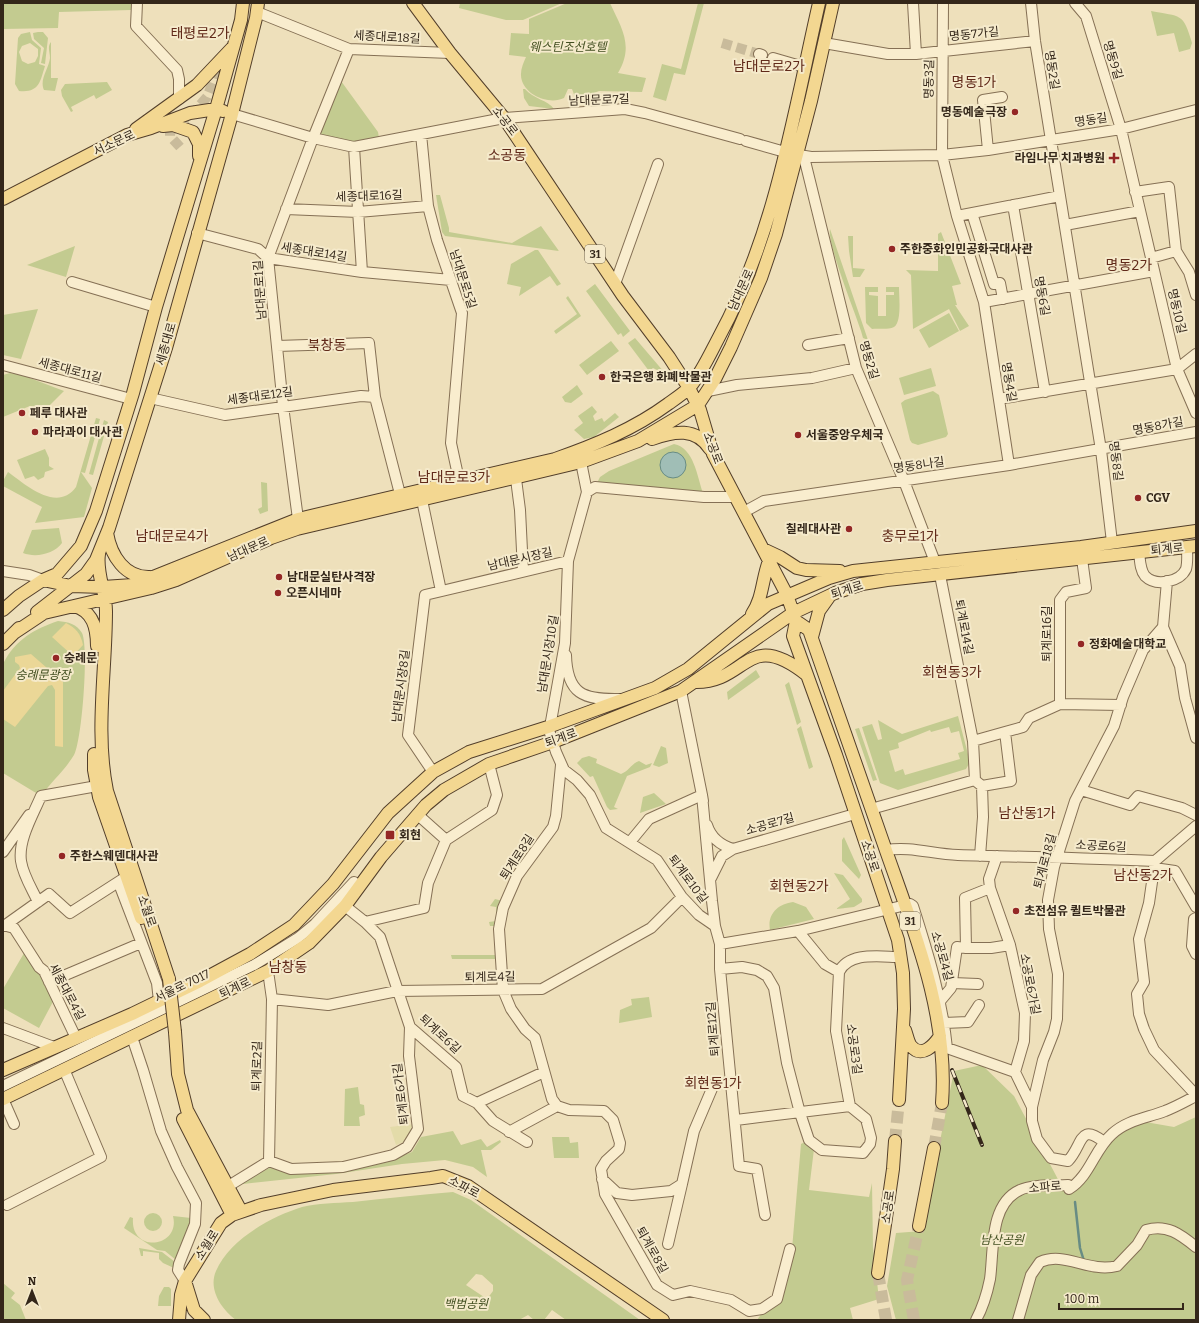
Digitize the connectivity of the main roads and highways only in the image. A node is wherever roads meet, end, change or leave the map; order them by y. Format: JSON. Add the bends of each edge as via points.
{"nodes":[{"id":1,"x":243,"y":3,"type":"edge"},
{"id":2,"x":413,"y":3,"type":"edge"},
{"id":3,"x":819,"y":3,"type":"edge"},
{"id":4,"x":833,"y":3,"type":"edge"},
{"id":5,"x":257,"y":7,"type":"edge"},
{"id":6,"x":233,"y":46,"type":"junction"},
{"id":7,"x":216,"y":109,"type":"junction"},
{"id":8,"x":232,"y":114,"type":"junction"},
{"id":9,"x":151,"y":128,"type":"junction"},
{"id":10,"x":127,"y":135,"type":"junction"},
{"id":11,"x":796,"y":154,"type":"junction"},
{"id":12,"x":198,"y":170,"type":"junction"},
{"id":13,"x":3,"y":199,"type":"edge"},
{"id":14,"x":689,"y":388,"type":"junction"},
{"id":15,"x":698,"y":405,"type":"junction"},
{"id":16,"x":638,"y":441,"type":"junction"},
{"id":17,"x":713,"y":454,"type":"junction"},
{"id":18,"x":489,"y":479,"type":"junction"},
{"id":19,"x":104,"y":486,"type":"junction"},
{"id":20,"x":122,"y":490,"type":"junction"},
{"id":21,"x":1196,"y":531,"type":"edge"},
{"id":22,"x":107,"y":533,"type":"junction"},
{"id":23,"x":1192,"y":546,"type":"edge"},
{"id":24,"x":100,"y":549,"type":"junction"},
{"id":25,"x":763,"y":549,"type":"junction"},
{"id":26,"x":769,"y":561,"type":"junction"},
{"id":27,"x":853,"y":571,"type":"junction"},
{"id":28,"x":153,"y":577,"type":"junction"},
{"id":29,"x":43,"y":580,"type":"junction"},
{"id":30,"x":71,"y":586,"type":"junction"},
{"id":31,"x":104,"y":593,"type":"junction"},
{"id":32,"x":833,"y":594,"type":"junction"},
{"id":33,"x":787,"y":595,"type":"junction"},
{"id":34,"x":74,"y":606,"type":"junction"},
{"id":35,"x":3,"y":610,"type":"edge"},
{"id":36,"x":795,"y":617,"type":"junction"},
{"id":37,"x":741,"y":625,"type":"junction"},
{"id":38,"x":14,"y":633,"type":"junction"},
{"id":39,"x":812,"y":637,"type":"junction"},
{"id":40,"x":795,"y":641,"type":"junction"},
{"id":41,"x":3,"y":644,"type":"edge"},
{"id":42,"x":727,"y":659,"type":"junction"},
{"id":43,"x":821,"y":665,"type":"junction"},
{"id":44,"x":807,"y":675,"type":"junction"},
{"id":45,"x":695,"y":682,"type":"junction"},
{"id":46,"x":166,"y":981,"type":"junction"},
{"id":47,"x":904,"y":1025,"type":"junction"},
{"id":48,"x":940,"y":1036,"type":"junction"},
{"id":49,"x":3,"y":1070,"type":"edge"},
{"id":50,"x":3,"y":1099,"type":"edge"},
{"id":51,"x":899,"y":1100,"type":"tunnel mouth"},
{"id":52,"x":942,"y":1103,"type":"tunnel mouth"},
{"id":53,"x":895,"y":1141,"type":"tunnel mouth"},
{"id":54,"x":934,"y":1148,"type":"tunnel mouth"},
{"id":55,"x":237,"y":1213,"type":"junction"},
{"id":56,"x":919,"y":1226,"type":"tunnel mouth"},
{"id":57,"x":878,"y":1273,"type":"tunnel mouth"},
{"id":58,"x":185,"y":1281,"type":"junction"},
{"id":59,"x":179,"y":1320,"type":"edge"},
{"id":60,"x":204,"y":1320,"type":"edge"},
{"id":61,"x":663,"y":1320,"type":"edge"}],
"edges":[{"from":1,"to":6,"type":"main road","name":"세종대로"},
{"from":2,"to":14,"type":"main road","name":"소공로","number":"31","via":[[450,53],[504,118],[615,284]]},
{"from":3,"to":11,"type":"main road","name":"남대문로","via":[[804,67]]},
{"from":4,"to":11,"type":"main road","name":"남대문로"},
{"from":5,"to":8,"type":"main road","name":"세종대로"},
{"from":6,"to":7,"type":"main road","name":"세종대로"},
{"from":6,"to":10,"type":"main road","via":[[196,85]]},
{"from":7,"to":8,"type":"main road","name":"서소문로"},
{"from":7,"to":9,"type":"main road","name":"서소문로","via":[[190,113]]},
{"from":7,"to":12,"type":"main road","name":"세종대로"},
{"from":8,"to":20,"type":"main road","name":"세종대로","via":[[166,348]]},
{"from":9,"to":10,"type":"main road","name":"서소문로"},
{"from":9,"to":12,"type":"main road","via":[[172,125],[193,132],[199,144]]},
{"from":10,"to":13,"type":"main road","name":"서소문로"},
{"from":11,"to":14,"type":"main road","name":"남대문로","via":[[749,275],[726,326]]},
{"from":11,"to":15,"type":"main road","name":"남대문로","via":[[779,224],[761,278],[731,347]]},
{"from":12,"to":19,"type":"main road","name":"세종대로"},
{"from":14,"to":15,"type":"main road","name":"소공로","number":"31"},
{"from":14,"to":18,"type":"main road","name":"남대문로","via":[[627,430],[572,453],[522,465]]},
{"from":15,"to":16,"type":"main road","name":"남대문로"},
{"from":15,"to":17,"type":"main road","name":"소공로","number":"31"},
{"from":16,"to":17,"type":"main road","via":[[676,432],[693,434],[706,442]]},
{"from":16,"to":18,"type":"main road","name":"남대문로","via":[[581,462],[516,479]]},
{"from":17,"to":25,"type":"main road","name":"소공로","number":"31"},
{"from":18,"to":28,"type":"main road","name":"남대문로","via":[[459,480],[298,519]]},
{"from":18,"to":31,"type":"main road","name":"남대문로","via":[[422,500],[297,529],[176,580],[128,595]]},
{"from":19,"to":20,"type":"main road","via":[[110,498]]},
{"from":19,"to":29,"type":"main road","name":"세종대로","via":[[81,546],[57,574]]},
{"from":20,"to":22,"type":"main road","name":"세종대로"},
{"from":21,"to":27,"type":"main road","name":"퇴계로"},
{"from":22,"to":24,"type":"main road","name":"세종대로"},
{"from":22,"to":28,"type":"main road","via":[[110,548],[122,567],[141,578]]},
{"from":23,"to":32,"type":"main road","name":"퇴계로","via":[[862,584]]},
{"from":24,"to":30,"type":"main road","name":"세종대로","via":[[86,574]]},
{"from":24,"to":31,"type":"main road","name":"소월로","via":[[98,567]]},
{"from":25,"to":26,"type":"main road","name":"소공로","number":"31"},
{"from":25,"to":27,"type":"main road","via":[[797,568]]},
{"from":26,"to":33,"type":"main road","name":"소공로","number":"31"},
{"from":26,"to":37,"type":"main road","via":[[763,575],[757,607]]},
{"from":27,"to":33,"type":"main road","name":"퇴계로"},
{"from":28,"to":31,"type":"main road","name":"남대문로"},
{"from":29,"to":30,"type":"main road","name":"남대문로"},
{"from":29,"to":35,"type":"main road","name":"세종대로"},
{"from":30,"to":31,"type":"main road","name":"남대문로"},
{"from":30,"to":38,"type":"main road","name":"세종대로","via":[[32,615]]},
{"from":31,"to":34,"type":"main road","name":"남대문로"},
{"from":31,"to":46,"type":"main road","name":"소월로","via":[[104,778]]},
{"from":32,"to":36,"type":"main road","name":"퇴계로"},
{"from":32,"to":39,"type":"main road","via":[[819,611]]},
{"from":33,"to":36,"type":"main road","name":"소공로","number":"31"},
{"from":33,"to":37,"type":"main road","name":"퇴계로","via":[[768,604]]},
{"from":34,"to":38,"type":"main road","name":"남대문로","via":[[44,613]]},
{"from":34,"to":46,"type":"main road","name":"소월로","via":[[88,614],[97,630],[94,763],[97,786],[126,877]]},
{"from":36,"to":39,"type":"main road","name":"소공로","number":"31","via":[[809,630]]},
{"from":36,"to":40,"type":"main road","name":"소공로","number":"31"},
{"from":36,"to":42,"type":"main road","name":"퇴계로"},
{"from":37,"to":42,"type":"main road","via":[[751,627],[753,636],[731,651]]},
{"from":37,"to":49,"type":"main road","name":"퇴계로","via":[[688,669],[655,688],[549,727],[469,752],[433,772],[388,813],[332,884],[294,924],[250,954],[159,1001]]},
{"from":38,"to":41,"type":"main road","name":"세종대로"},
{"from":39,"to":43,"type":"main road","name":"소공로","number":"31"},
{"from":40,"to":43,"type":"main road","via":[[802,641],[811,661]]},
{"from":40,"to":44,"type":"main road","name":"소공로","number":"31"},
{"from":42,"to":45,"type":"main road","name":"퇴계로"},
{"from":43,"to":48,"type":"main road","name":"소공로","number":"31","via":[[905,904],[935,1004]]},
{"from":44,"to":45,"type":"main road","via":[[780,658],[765,655],[745,662],[717,680]]},
{"from":44,"to":47,"type":"main road","name":"소공로","number":"31","via":[[898,940],[903,973]]},
{"from":45,"to":50,"type":"main road","name":"퇴계로","via":[[553,742],[489,764],[444,790],[426,805],[381,857],[344,906],[309,944],[268,971]]},
{"from":46,"to":55,"type":"main road","name":"소월로","via":[[172,1080],[178,1107],[200,1154],[225,1188]]},
{"from":47,"to":48,"type":"main road","via":[[911,1045],[916,1049],[933,1047]]},
{"from":47,"to":51,"type":"main road","name":"소공로","number":"31"},
{"from":48,"to":52,"type":"main road","name":"소공로","number":"31"},
{"from":53,"to":57,"type":"main road","name":"소공로"},
{"from":54,"to":56,"type":"main road"},
{"from":55,"to":58,"type":"main road","name":"소월로","via":[[221,1223]]},
{"from":55,"to":61,"type":"main road","name":"소파로","via":[[333,1190],[444,1176],[468,1186]]},
{"from":58,"to":59,"type":"main road","name":"소월로"},
{"from":58,"to":60,"type":"main road","via":[[194,1310]]}]}
